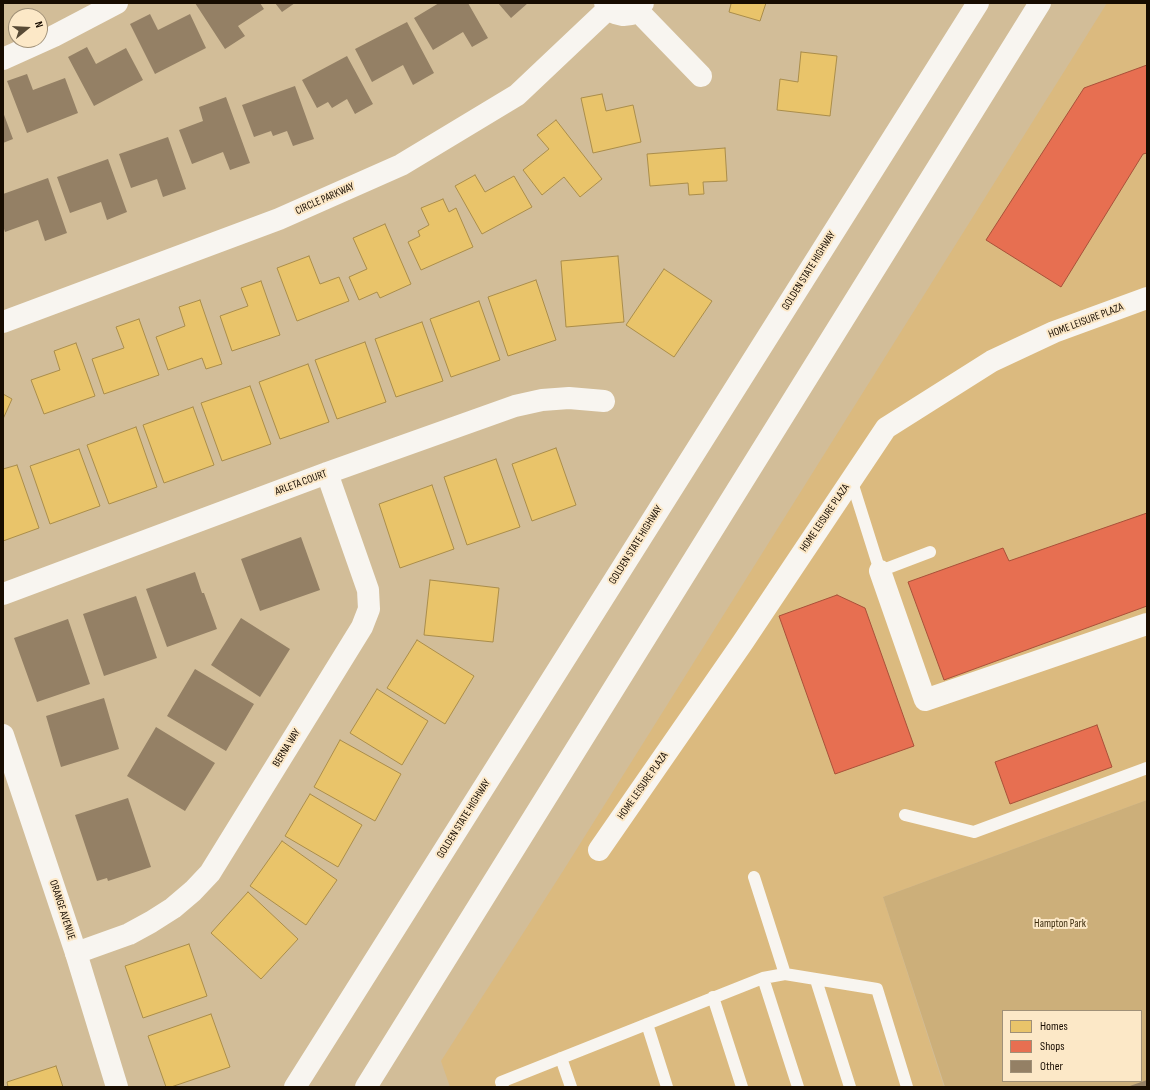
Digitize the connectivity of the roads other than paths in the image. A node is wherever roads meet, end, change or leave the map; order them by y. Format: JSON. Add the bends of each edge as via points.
{"nodes":[{"id":1,"x":117,"y":3,"type":"edge"},
{"id":2,"x":978,"y":3,"type":"edge"},
{"id":3,"x":1040,"y":3,"type":"edge"},
{"id":4,"x":607,"y":6,"type":"edge"},
{"id":5,"x":640,"y":7,"type":"edge"},
{"id":6,"x":3,"y":59,"type":"edge"},
{"id":7,"x":702,"y":76,"type":"dead end"},
{"id":8,"x":1147,"y":298,"type":"edge"},
{"id":9,"x":3,"y":322,"type":"edge"},
{"id":10,"x":604,"y":401,"type":"dead end"},
{"id":11,"x":327,"y":473,"type":"junction"},
{"id":12,"x":851,"y":479,"type":"junction"},
{"id":13,"x":930,"y":552,"type":"dead end"},
{"id":14,"x":880,"y":571,"type":"junction"},
{"id":15,"x":3,"y":594,"type":"edge"},
{"id":16,"x":1147,"y":624,"type":"edge"},
{"id":17,"x":3,"y":735,"type":"edge"},
{"id":18,"x":1147,"y":768,"type":"edge"},
{"id":19,"x":905,"y":814,"type":"dead end"},
{"id":20,"x":599,"y":850,"type":"dead end"},
{"id":21,"x":754,"y":877,"type":"dead end"},
{"id":22,"x":76,"y":953,"type":"junction"},
{"id":23,"x":785,"y":974,"type":"junction"},
{"id":24,"x":763,"y":978,"type":"junction"},
{"id":25,"x":816,"y":980,"type":"junction"},
{"id":26,"x":713,"y":997,"type":"junction"},
{"id":27,"x":647,"y":1024,"type":"junction"},
{"id":28,"x":561,"y":1058,"type":"junction"},
{"id":29,"x":117,"y":1087,"type":"edge"},
{"id":30,"x":296,"y":1087,"type":"edge"},
{"id":31,"x":366,"y":1087,"type":"edge"},
{"id":32,"x":503,"y":1087,"type":"edge"},
{"id":33,"x":571,"y":1087,"type":"edge"},
{"id":34,"x":667,"y":1087,"type":"edge"},
{"id":35,"x":742,"y":1087,"type":"edge"},
{"id":36,"x":798,"y":1087,"type":"edge"},
{"id":37,"x":850,"y":1087,"type":"edge"},
{"id":38,"x":907,"y":1087,"type":"edge"}],
"edges":[{"from":1,"to":6,"type":"main road"},
{"from":2,"to":30,"type":"main road","name":"GOLDEN STATE HIGHWAY"},
{"from":3,"to":31,"type":"main road"},
{"from":4,"to":5,"type":"main road","via":[[615,13],[623,15],[631,14]]},
{"from":4,"to":9,"type":"main road","name":"CIRCLE PARKWAY","via":[[517,95],[401,165],[279,219]]},
{"from":5,"to":7,"type":"main road"},
{"from":8,"to":12,"type":"main road","name":"HOME LEISURE PLAZA","via":[[1050,334],[992,361],[886,428]]},
{"from":10,"to":11,"type":"main road","name":"ARLETA COURT","via":[[569,398],[515,406]]},
{"from":11,"to":15,"type":"main road","name":"ARLETA COURT"},
{"from":11,"to":22,"type":"main road","name":"BERNA WAY","via":[[368,590],[369,609],[362,627],[210,873],[173,908],[151,922],[129,934]]},
{"from":12,"to":14,"type":"lane"},
{"from":12,"to":20,"type":"main road","name":"HOME LEISURE PLAZA","via":[[743,642]]},
{"from":13,"to":14,"type":"lane"},
{"from":14,"to":16,"type":"main road","via":[[925,700]]},
{"from":17,"to":22,"type":"main road","name":"ORANGE AVENUE"},
{"from":18,"to":19,"type":"lane","via":[[974,832]]},
{"from":21,"to":23,"type":"lane"},
{"from":22,"to":29,"type":"main road","name":"ORANGE AVENUE"},
{"from":23,"to":24,"type":"lane"},
{"from":23,"to":25,"type":"lane"},
{"from":24,"to":26,"type":"lane"},
{"from":24,"to":36,"type":"lane"},
{"from":25,"to":37,"type":"lane"},
{"from":25,"to":38,"type":"lane","via":[[876,989]]},
{"from":26,"to":27,"type":"lane"},
{"from":26,"to":35,"type":"lane"},
{"from":27,"to":28,"type":"lane"},
{"from":27,"to":34,"type":"lane"},
{"from":28,"to":32,"type":"lane","via":[[501,1082]]},
{"from":28,"to":33,"type":"lane"}]}
